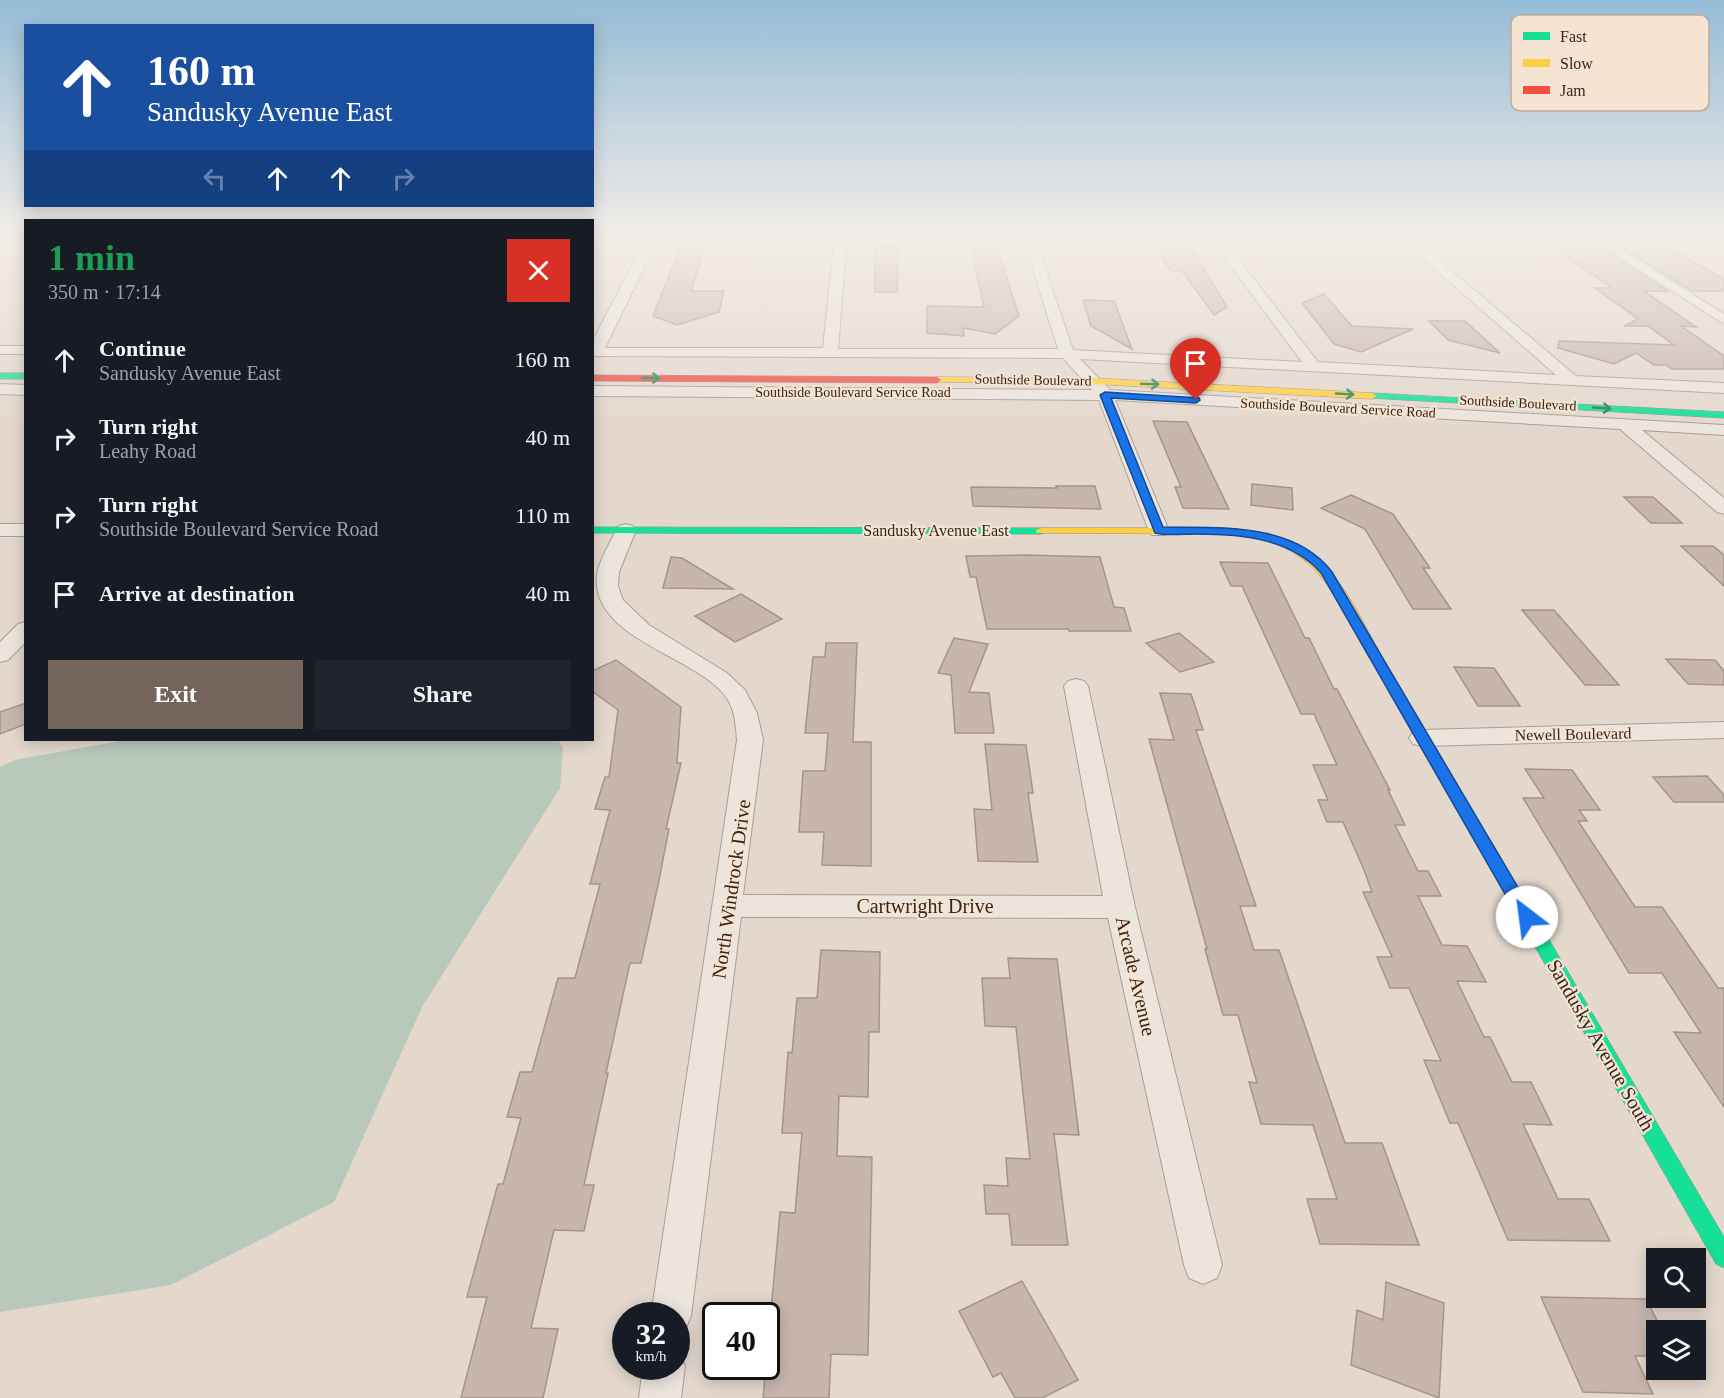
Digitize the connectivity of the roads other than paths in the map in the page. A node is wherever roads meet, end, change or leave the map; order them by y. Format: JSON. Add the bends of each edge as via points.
{"nodes":[{"id":1,"x":621,"y":300,"type":"edge"},
{"id":2,"x":835,"y":300,"type":"edge"},
{"id":3,"x":1049,"y":300,"type":"edge"},
{"id":4,"x":1263,"y":300,"type":"edge"},
{"id":5,"x":1478,"y":300,"type":"edge"},
{"id":6,"x":1693,"y":300,"type":"edge"},
{"id":7,"x":1724,"y":320,"type":"edge"},
{"id":8,"x":0,"y":350,"type":"edge"},
{"id":9,"x":24,"y":350,"type":"edge"},
{"id":10,"x":830,"y":352,"type":"junction"},
{"id":11,"x":594,"y":354,"type":"edge"},
{"id":12,"x":1067,"y":354,"type":"junction"},
{"id":13,"x":594,"y":356,"type":"edge"},
{"id":14,"x":594,"y":356,"type":"edge"},
{"id":15,"x":0,"y":362,"type":"edge"},
{"id":16,"x":24,"y":362,"type":"edge"},
{"id":17,"x":1312,"y":366,"type":"junction"},
{"id":18,"x":1079,"y":367,"type":"junction"},
{"id":19,"x":0,"y":376,"type":"edge"},
{"id":20,"x":24,"y":376,"type":"edge"},
{"id":21,"x":594,"y":378,"type":"edge"},
{"id":22,"x":1572,"y":380,"type":"junction"},
{"id":23,"x":1092,"y":381,"type":"junction"},
{"id":24,"x":1724,"y":388,"type":"edge"},
{"id":25,"x":0,"y":389,"type":"edge"},
{"id":26,"x":24,"y":390,"type":"edge"},
{"id":27,"x":594,"y":392,"type":"edge"},
{"id":28,"x":1105,"y":395,"type":"junction"},
{"id":29,"x":1724,"y":401,"type":"edge"},
{"id":30,"x":1724,"y":415,"type":"edge"},
{"id":31,"x":1624,"y":424,"type":"junction"},
{"id":32,"x":1724,"y":430,"type":"edge"},
{"id":33,"x":1724,"y":508,"type":"edge"},
{"id":34,"x":0,"y":530,"type":"edge"},
{"id":35,"x":24,"y":530,"type":"edge"},
{"id":36,"x":594,"y":530,"type":"edge"},
{"id":37,"x":626,"y":530,"type":"junction"},
{"id":38,"x":1159,"y":531,"type":"junction"},
{"id":39,"x":1278,"y":540,"type":"joint"},
{"id":40,"x":24,"y":631,"type":"edge"},
{"id":41,"x":0,"y":655,"type":"edge"},
{"id":42,"x":1076,"y":686,"type":"dead end"},
{"id":43,"x":1724,"y":730,"type":"edge"},
{"id":44,"x":1422,"y":738,"type":"junction"},
{"id":45,"x":729,"y":906,"type":"junction"},
{"id":46,"x":1120,"y":907,"type":"junction"},
{"id":47,"x":1724,"y":1257,"type":"edge"},
{"id":48,"x":1203,"y":1265,"type":"dead end"},
{"id":49,"x":673,"y":1302,"type":"edge"},
{"id":50,"x":662,"y":1380,"type":"edge"},
{"id":51,"x":660,"y":1398,"type":"edge"}],
"edges":[{"from":1,"to":11,"type":"street"},
{"from":2,"to":10,"type":"street"},
{"from":3,"to":12,"type":"street"},
{"from":4,"to":17,"type":"street"},
{"from":5,"to":22,"type":"street"},
{"from":6,"to":7,"type":"street"},
{"from":8,"to":9,"type":"street"},
{"from":10,"to":12,"type":"street"},
{"from":10,"to":13,"type":"street"},
{"from":12,"to":17,"type":"street"},
{"from":12,"to":18,"type":"street"},
{"from":14,"to":18,"type":"main road","name":"Southside Boulevard"},
{"from":15,"to":16,"type":"main road"},
{"from":17,"to":22,"type":"street"},
{"from":18,"to":23,"type":"street"},
{"from":18,"to":29,"type":"main road","name":"Southside Boulevard"},
{"from":19,"to":20,"type":"main road"},
{"from":21,"to":23,"type":"main road","name":"Southside Boulevard","one_way":true},
{"from":22,"to":24,"type":"street"},
{"from":23,"to":28,"type":"street"},
{"from":23,"to":30,"type":"main road","name":"Southside Boulevard","one_way":true},
{"from":25,"to":26,"type":"street"},
{"from":27,"to":28,"type":"street","name":"Southside Boulevard Service Road"},
{"from":28,"to":31,"type":"street","name":"Southside Boulevard Service Road"},
{"from":28,"to":38,"type":"street"},
{"from":31,"to":32,"type":"street","name":"Southside Boulevard Service Road"},
{"from":31,"to":33,"type":"street"},
{"from":34,"to":35,"type":"street"},
{"from":36,"to":37,"type":"main road","name":"Sandusky Avenue East"},
{"from":37,"to":38,"type":"main road","name":"Sandusky Avenue East"},
{"from":37,"to":45,"type":"street","name":"North Windrock Drive","via":[[609,570],[607,585],[619,612],[727,686],[748,719],[750,740]]},
{"from":38,"to":39,"type":"main road","name":"Sandusky Avenue East","via":[[1236,531]]},
{"from":39,"to":44,"type":"main road","name":"Sandusky Avenue South","via":[[1304,552],[1326,572]]},
{"from":40,"to":41,"type":"street"},
{"from":42,"to":46,"type":"street","name":"Arcade Avenue"},
{"from":43,"to":44,"type":"street","name":"Newell Boulevard"},
{"from":44,"to":47,"type":"main road","name":"Sandusky Avenue South"},
{"from":45,"to":46,"type":"street","name":"Cartwright Drive"},
{"from":45,"to":49,"type":"street","name":"North Windrock Drive"},
{"from":46,"to":48,"type":"street","name":"Arcade Avenue"},
{"from":50,"to":51,"type":"street"}]}
